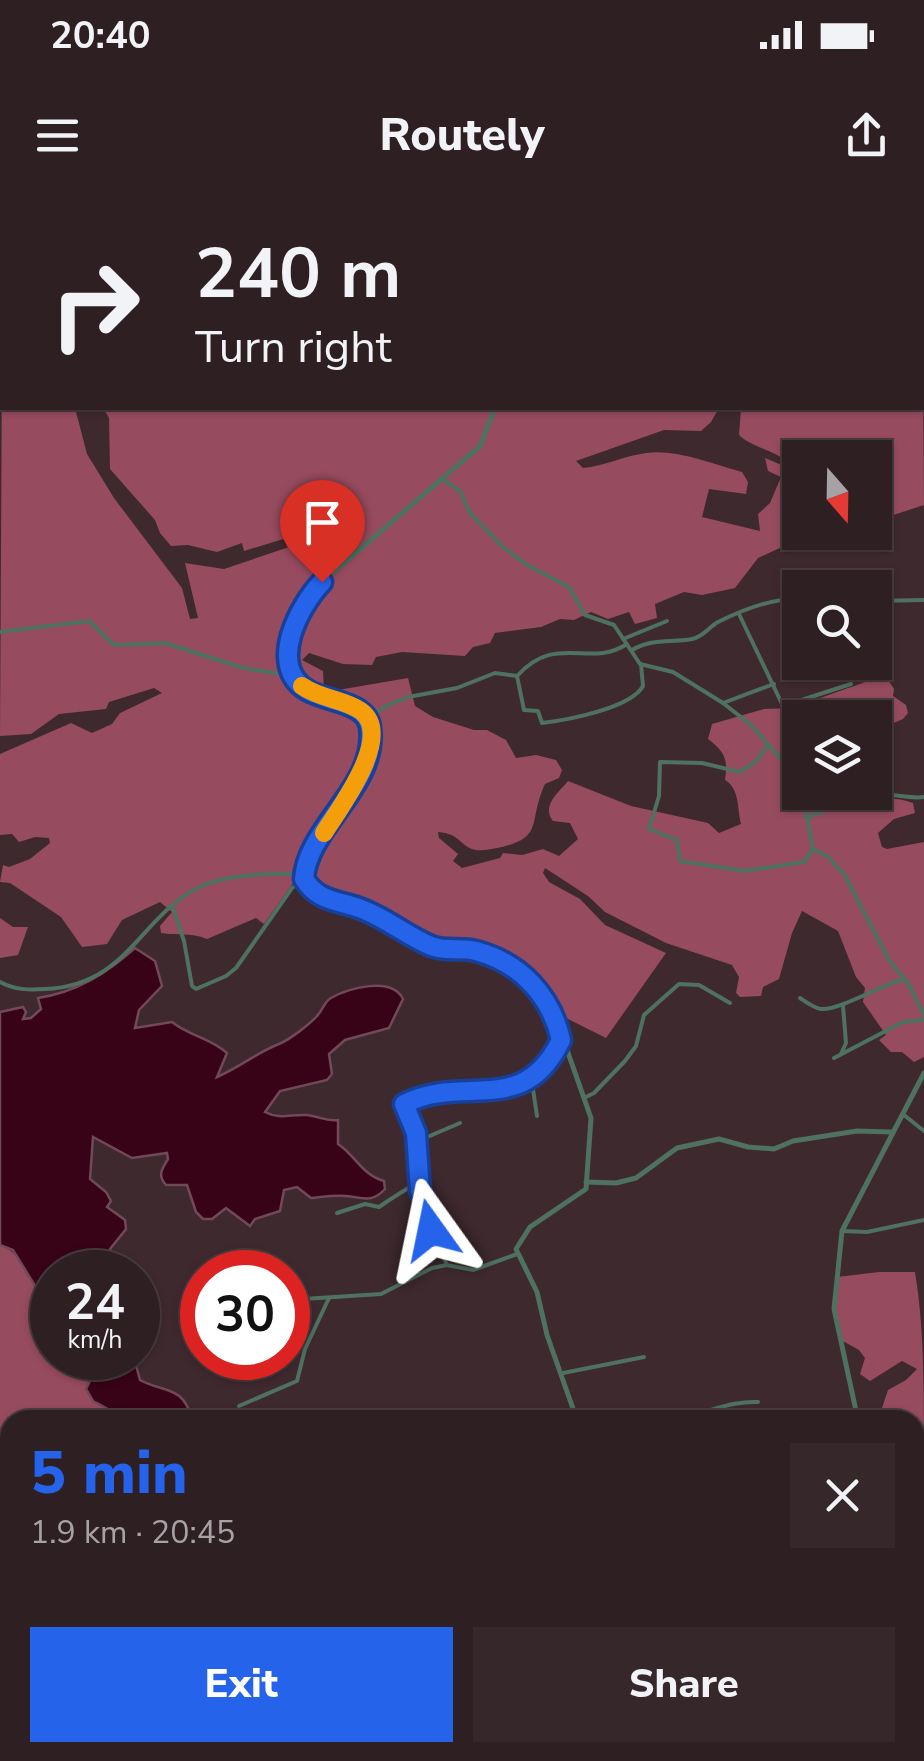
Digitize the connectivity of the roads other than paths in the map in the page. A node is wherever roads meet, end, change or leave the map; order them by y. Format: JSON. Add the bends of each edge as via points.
{"nodes":[{"id":1,"x":494,"y":410,"type":"edge"},
{"id":2,"x":441,"y":478,"type":"junction"},
{"id":3,"x":782,"y":599,"type":"edge"},
{"id":4,"x":924,"y":600,"type":"edge"},
{"id":5,"x":892,"y":601,"type":"edge"},
{"id":6,"x":739,"y":614,"type":"junction"},
{"id":7,"x":666,"y":621,"type":"dead end"},
{"id":8,"x":0,"y":632,"type":"edge"},
{"id":9,"x":625,"y":642,"type":"junction"},
{"id":10,"x":632,"y":650,"type":"junction"},
{"id":11,"x":640,"y":664,"type":"junction"},
{"id":12,"x":294,"y":673,"type":"junction"},
{"id":13,"x":517,"y":676,"type":"junction"},
{"id":14,"x":774,"y":684,"type":"junction"},
{"id":15,"x":851,"y":684,"type":"dead end"},
{"id":16,"x":723,"y":703,"type":"junction"},
{"id":17,"x":368,"y":718,"type":"junction"},
{"id":18,"x":768,"y":745,"type":"junction"},
{"id":19,"x":782,"y":762,"type":"edge"},
{"id":20,"x":924,"y":797,"type":"edge"},
{"id":21,"x":805,"y":810,"type":"edge"},
{"id":22,"x":806,"y":818,"type":"junction"},
{"id":23,"x":813,"y":849,"type":"junction"},
{"id":24,"x":304,"y":877,"type":"junction"},
{"id":25,"x":173,"y":908,"type":"junction"},
{"id":26,"x":905,"y":979,"type":"junction"},
{"id":27,"x":0,"y":982,"type":"edge"},
{"id":28,"x":800,"y":998,"type":"dead end"},
{"id":29,"x":730,"y":1003,"type":"dead end"},
{"id":30,"x":843,"y":1006,"type":"junction"},
{"id":31,"x":924,"y":1018,"type":"edge"},
{"id":32,"x":561,"y":1040,"type":"junction"},
{"id":33,"x":841,"y":1054,"type":"junction"},
{"id":34,"x":834,"y":1058,"type":"dead end"},
{"id":35,"x":924,"y":1073,"type":"edge"},
{"id":36,"x":531,"y":1076,"type":"junction"},
{"id":37,"x":584,"y":1098,"type":"junction"},
{"id":38,"x":904,"y":1114,"type":"junction"},
{"id":39,"x":537,"y":1116,"type":"dead end"},
{"id":40,"x":460,"y":1123,"type":"dead end"},
{"id":41,"x":924,"y":1131,"type":"edge"},
{"id":42,"x":892,"y":1132,"type":"junction"},
{"id":43,"x":418,"y":1141,"type":"junction"},
{"id":44,"x":421,"y":1181,"type":"junction"},
{"id":45,"x":586,"y":1182,"type":"junction"},
{"id":46,"x":337,"y":1213,"type":"dead end"},
{"id":47,"x":924,"y":1220,"type":"edge"},
{"id":48,"x":842,"y":1230,"type":"junction"},
{"id":49,"x":517,"y":1254,"type":"junction"},
{"id":50,"x":447,"y":1265,"type":"junction"},
{"id":51,"x":330,"y":1298,"type":"junction"},
{"id":52,"x":310,"y":1299,"type":"edge"},
{"id":53,"x":644,"y":1357,"type":"dead end"},
{"id":54,"x":563,"y":1374,"type":"junction"},
{"id":55,"x":758,"y":1402,"type":"dead end"},
{"id":56,"x":239,"y":1406,"type":"dead end"},
{"id":57,"x":573,"y":1410,"type":"edge"},
{"id":58,"x":707,"y":1410,"type":"edge"},
{"id":59,"x":856,"y":1410,"type":"edge"}],
"edges":[{"from":1,"to":2,"type":"street","via":[[480,446]]},
{"from":2,"to":9,"type":"street","via":[[503,547],[566,585],[585,615],[614,624]]},
{"from":2,"to":12,"type":"street","via":[[316,588],[291,631]]},
{"from":3,"to":6,"type":"street"},
{"from":4,"to":5,"type":"street"},
{"from":6,"to":10,"type":"street","via":[[696,638],[656,640]]},
{"from":6,"to":14,"type":"street"},
{"from":7,"to":9,"type":"street"},
{"from":8,"to":12,"type":"street","via":[[89,621],[113,645],[165,644],[240,667]]},
{"from":9,"to":10,"type":"street"},
{"from":9,"to":13,"type":"street","via":[[613,651],[546,654]]},
{"from":10,"to":11,"type":"street"},
{"from":11,"to":13,"type":"street","via":[[642,686],[634,698],[587,717],[542,723],[538,712],[524,709]]},
{"from":11,"to":16,"type":"street","via":[[673,672]]},
{"from":12,"to":17,"type":"street","via":[[305,689]]},
{"from":13,"to":17,"type":"street","via":[[495,674],[408,697]]},
{"from":14,"to":15,"type":"street","via":[[785,706]]},
{"from":14,"to":16,"type":"street"},
{"from":16,"to":18,"type":"street"},
{"from":17,"to":24,"type":"street","via":[[364,769]]},
{"from":18,"to":19,"type":"street"},
{"from":18,"to":23,"type":"street","via":[[740,772],[660,762],[649,829],[676,840],[682,862],[745,872],[804,862]]},
{"from":20,"to":22,"type":"street","via":[[860,798]]},
{"from":21,"to":22,"type":"street"},
{"from":22,"to":23,"type":"street"},
{"from":23,"to":26,"type":"street","via":[[844,874]]},
{"from":24,"to":25,"type":"street","via":[[283,873],[206,884]]},
{"from":24,"to":25,"type":"street","via":[[236,968],[196,988]]},
{"from":24,"to":32,"type":"street","via":[[316,895],[358,907],[427,944],[479,952],[520,972],[554,1013]]},
{"from":25,"to":27,"type":"street","via":[[121,960],[84,981],[27,990]]},
{"from":26,"to":30,"type":"street"},
{"from":26,"to":31,"type":"street"},
{"from":28,"to":30,"type":"street","via":[[819,1009]]},
{"from":29,"to":37,"type":"street","via":[[699,985],[679,984],[644,1015],[625,1061]]},
{"from":30,"to":33,"type":"street"},
{"from":31,"to":33,"type":"street"},
{"from":32,"to":36,"type":"street","via":[[545,1068]]},
{"from":32,"to":37,"type":"street"},
{"from":33,"to":34,"type":"street"},
{"from":35,"to":38,"type":"street"},
{"from":36,"to":39,"type":"street"},
{"from":36,"to":43,"type":"street","via":[[499,1091],[442,1091],[405,1103]]},
{"from":37,"to":45,"type":"street","via":[[591,1122]]},
{"from":38,"to":41,"type":"street"},
{"from":38,"to":42,"type":"street"},
{"from":40,"to":43,"type":"street"},
{"from":42,"to":45,"type":"street","via":[[838,1134],[774,1149],[719,1139],[677,1148],[636,1178]]},
{"from":42,"to":48,"type":"street"},
{"from":43,"to":44,"type":"street"},
{"from":44,"to":46,"type":"street","via":[[382,1206]]},
{"from":44,"to":50,"type":"street"},
{"from":45,"to":49,"type":"street","via":[[584,1192],[518,1240]]},
{"from":47,"to":48,"type":"street","via":[[867,1232]]},
{"from":48,"to":59,"type":"street","via":[[834,1309]]},
{"from":49,"to":50,"type":"street","via":[[473,1270]]},
{"from":49,"to":54,"type":"street","via":[[534,1284]]},
{"from":50,"to":51,"type":"street","via":[[387,1292]]},
{"from":51,"to":52,"type":"street"},
{"from":51,"to":56,"type":"street","via":[[297,1381]]},
{"from":53,"to":54,"type":"street"},
{"from":54,"to":57,"type":"street"},
{"from":55,"to":58,"type":"street"}]}
